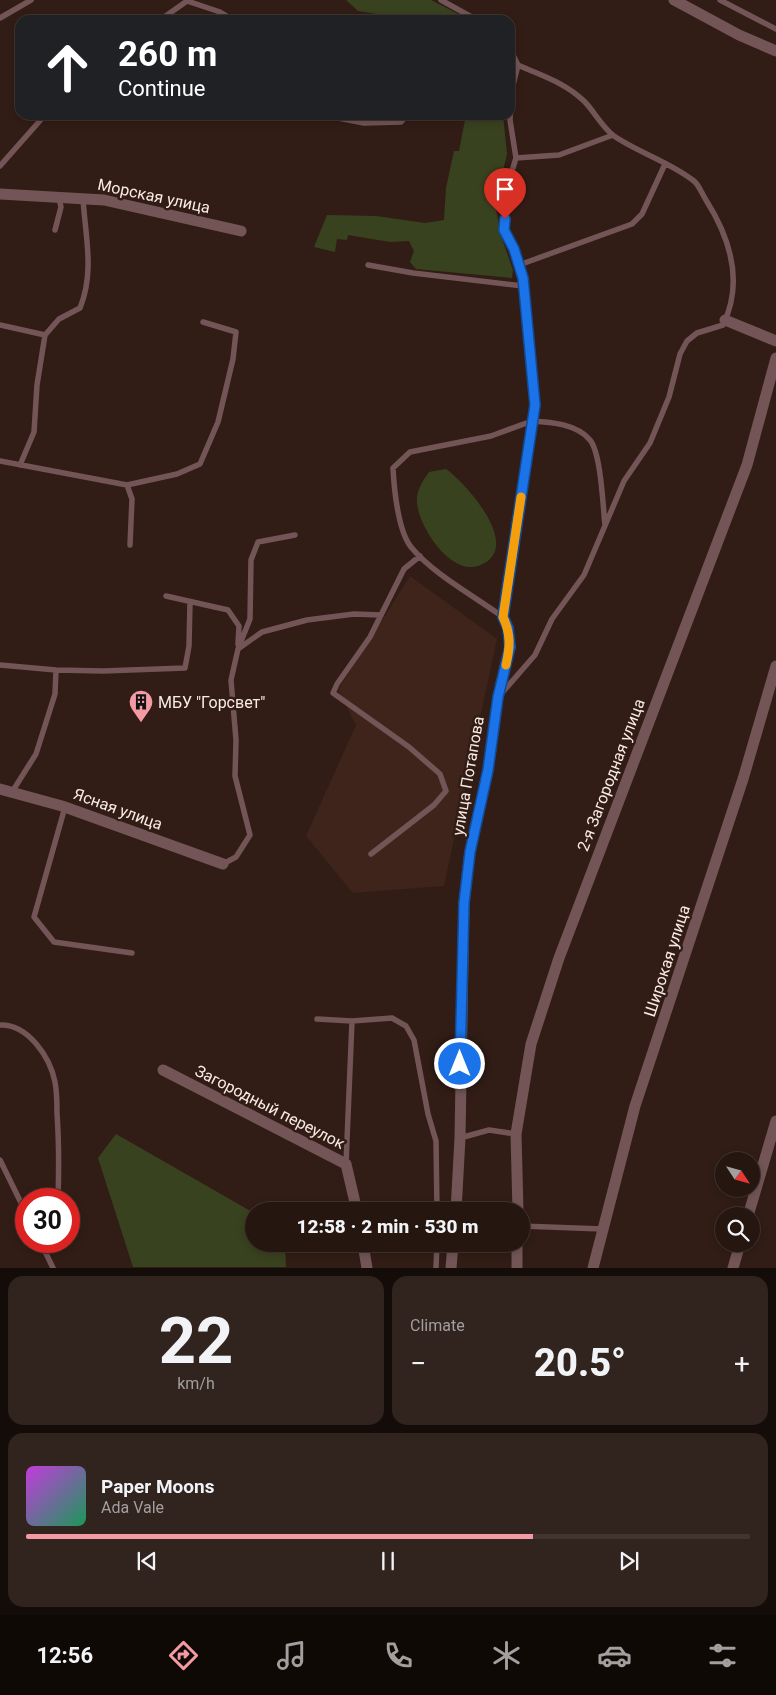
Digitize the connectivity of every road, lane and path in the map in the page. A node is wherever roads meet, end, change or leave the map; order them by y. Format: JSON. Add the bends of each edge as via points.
{"nodes":[{"id":1,"x":31,"y":0,"type":"edge"},
{"id":2,"x":441,"y":0,"type":"edge"},
{"id":3,"x":674,"y":0,"type":"edge"},
{"id":4,"x":720,"y":0,"type":"edge"},
{"id":5,"x":167,"y":15,"type":"edge"},
{"id":6,"x":220,"y":15,"type":"edge"},
{"id":7,"x":468,"y":15,"type":"edge"},
{"id":8,"x":0,"y":18,"type":"edge"},
{"id":9,"x":776,"y":29,"type":"edge"},
{"id":10,"x":776,"y":51,"type":"edge"},
{"id":11,"x":515,"y":59,"type":"edge"},
{"id":12,"x":518,"y":65,"type":"junction"},
{"id":13,"x":515,"y":77,"type":"edge"},
{"id":14,"x":41,"y":120,"type":"edge"},
{"id":15,"x":349,"y":120,"type":"edge"},
{"id":16,"x":403,"y":120,"type":"edge"},
{"id":17,"x":510,"y":120,"type":"edge"},
{"id":18,"x":613,"y":135,"type":"junction"},
{"id":19,"x":516,"y":158,"type":"junction"},
{"id":20,"x":665,"y":164,"type":"junction"},
{"id":21,"x":0,"y":166,"type":"edge"},
{"id":22,"x":0,"y":194,"type":"edge"},
{"id":23,"x":59,"y":198,"type":"junction"},
{"id":24,"x":83,"y":198,"type":"junction"},
{"id":25,"x":55,"y":230,"type":"dead end"},
{"id":26,"x":241,"y":231,"type":"dead end"},
{"id":27,"x":368,"y":265,"type":"dead end"},
{"id":28,"x":519,"y":265,"type":"junction"},
{"id":29,"x":524,"y":286,"type":"junction"},
{"id":30,"x":725,"y":320,"type":"junction"},
{"id":31,"x":203,"y":322,"type":"dead end"},
{"id":32,"x":0,"y":325,"type":"edge"},
{"id":33,"x":44,"y":335,"type":"junction"},
{"id":34,"x":776,"y":341,"type":"edge"},
{"id":35,"x":776,"y":358,"type":"edge"},
{"id":36,"x":532,"y":421,"type":"junction"},
{"id":37,"x":0,"y":461,"type":"edge"},
{"id":38,"x":20,"y":465,"type":"junction"},
{"id":39,"x":127,"y":485,"type":"junction"},
{"id":40,"x":605,"y":528,"type":"junction"},
{"id":41,"x":296,"y":534,"type":"dead end"},
{"id":42,"x":130,"y":545,"type":"dead end"},
{"id":43,"x":420,"y":556,"type":"junction"},
{"id":44,"x":166,"y":596,"type":"dead end"},
{"id":45,"x":190,"y":602,"type":"junction"},
{"id":46,"x":381,"y":615,"type":"junction"},
{"id":47,"x":503,"y":617,"type":"junction"},
{"id":48,"x":510,"y":647,"type":"joint"},
{"id":49,"x":238,"y":649,"type":"junction"},
{"id":50,"x":0,"y":665,"type":"edge"},
{"id":51,"x":776,"y":666,"type":"edge"},
{"id":52,"x":56,"y":670,"type":"junction"},
{"id":53,"x":498,"y":697,"type":"junction"},
{"id":54,"x":0,"y":789,"type":"edge"},
{"id":55,"x":12,"y":792,"type":"junction"},
{"id":56,"x":65,"y":807,"type":"junction"},
{"id":57,"x":371,"y":854,"type":"dead end"},
{"id":58,"x":223,"y":864,"type":"joint"},
{"id":59,"x":132,"y":953,"type":"dead end"},
{"id":60,"x":317,"y":1019,"type":"dead end"},
{"id":61,"x":352,"y":1021,"type":"junction"},
{"id":62,"x":0,"y":1025,"type":"edge"},
{"id":63,"x":163,"y":1070,"type":"dead end"},
{"id":64,"x":776,"y":1121,"type":"edge"},
{"id":65,"x":516,"y":1134,"type":"junction"},
{"id":66,"x":460,"y":1138,"type":"junction"},
{"id":67,"x":0,"y":1160,"type":"edge"},
{"id":68,"x":346,"y":1164,"type":"junction"},
{"id":69,"x":58,"y":1188,"type":"edge"},
{"id":70,"x":15,"y":1191,"type":"edge"},
{"id":71,"x":355,"y":1202,"type":"edge"},
{"id":72,"x":437,"y":1202,"type":"edge"},
{"id":73,"x":456,"y":1202,"type":"edge"},
{"id":74,"x":518,"y":1202,"type":"edge"},
{"id":75,"x":751,"y":1207,"type":"edge"},
{"id":76,"x":530,"y":1226,"type":"edge"},
{"id":77,"x":602,"y":1229,"type":"junction"},
{"id":78,"x":364,"y":1252,"type":"edge"},
{"id":79,"x":436,"y":1252,"type":"edge"},
{"id":80,"x":452,"y":1252,"type":"edge"},
{"id":81,"x":518,"y":1252,"type":"edge"},
{"id":82,"x":738,"y":1252,"type":"edge"},
{"id":83,"x":46,"y":1253,"type":"edge"},
{"id":84,"x":53,"y":1268,"type":"edge"},
{"id":85,"x":367,"y":1268,"type":"edge"},
{"id":86,"x":436,"y":1268,"type":"edge"},
{"id":87,"x":451,"y":1268,"type":"edge"},
{"id":88,"x":518,"y":1268,"type":"edge"},
{"id":89,"x":593,"y":1268,"type":"edge"},
{"id":90,"x":734,"y":1268,"type":"edge"}],
"edges":[{"from":1,"to":8,"type":"lane"},
{"from":2,"to":7,"type":"lane"},
{"from":3,"to":10,"type":"street"},
{"from":4,"to":9,"type":"lane"},
{"from":5,"to":6,"type":"lane","via":[[187,1]]},
{"from":11,"to":12,"type":"lane"},
{"from":12,"to":13,"type":"lane"},
{"from":12,"to":18,"type":"lane","via":[[558,81],[584,101]]},
{"from":14,"to":21,"type":"lane"},
{"from":15,"to":16,"type":"lane","via":[[364,123]]},
{"from":17,"to":19,"type":"lane"},
{"from":18,"to":19,"type":"lane","via":[[559,154]]},
{"from":18,"to":20,"type":"lane"},
{"from":19,"to":28,"type":"lane","via":[[509,181],[504,230]]},
{"from":20,"to":28,"type":"lane","via":[[642,214],[632,224]]},
{"from":20,"to":30,"type":"lane","via":[[695,182],[720,220],[734,267],[734,288]]},
{"from":22,"to":23,"type":"street","name":"Морская улица"},
{"from":23,"to":24,"type":"street","name":"Морская улица"},
{"from":23,"to":25,"type":"lane"},
{"from":24,"to":26,"type":"street","name":"Морская улица","via":[[118,202]]},
{"from":24,"to":33,"type":"lane","via":[[89,244],[83,300],[80,308],[59,320]]},
{"from":27,"to":29,"type":"lane"},
{"from":28,"to":29,"type":"lane"},
{"from":29,"to":36,"type":"lane","via":[[535,405]]},
{"from":30,"to":34,"type":"street"},
{"from":30,"to":40,"type":"lane","via":[[723,325],[697,333],[687,341],[650,443],[624,481]]},
{"from":31,"to":39,"type":"lane","via":[[236,332],[218,422],[200,464],[177,474]]},
{"from":32,"to":33,"type":"lane"},
{"from":33,"to":38,"type":"lane","via":[[34,432]]},
{"from":35,"to":65,"type":"street","name":"2-я Загородная улица","via":[[747,465],[558,958],[531,1044]]},
{"from":36,"to":40,"type":"lane","via":[[554,422],[578,430],[592,441],[599,466]]},
{"from":36,"to":43,"type":"lane","via":[[491,436],[410,452],[393,468],[399,518],[409,545]]},
{"from":36,"to":47,"type":"lane"},
{"from":37,"to":38,"type":"lane"},
{"from":38,"to":39,"type":"lane"},
{"from":39,"to":42,"type":"lane","via":[[132,499]]},
{"from":40,"to":53,"type":"lane","via":[[584,575],[552,619],[535,655]]},
{"from":41,"to":49,"type":"lane","via":[[258,542],[251,560],[250,619]]},
{"from":43,"to":46,"type":"lane","via":[[404,569]]},
{"from":43,"to":47,"type":"lane"},
{"from":44,"to":45,"type":"lane"},
{"from":45,"to":49,"type":"lane","via":[[228,610],[239,626]]},
{"from":45,"to":52,"type":"lane","via":[[185,668]]},
{"from":46,"to":49,"type":"lane","via":[[354,614],[307,620],[262,632]]},
{"from":46,"to":57,"type":"lane","via":[[333,692],[440,774],[446,791],[434,805]]},
{"from":47,"to":48,"type":"lane"},
{"from":48,"to":53,"type":"street","name":"улица Потапова"},
{"from":49,"to":58,"type":"lane","via":[[231,680],[235,776],[250,834],[236,858]]},
{"from":50,"to":52,"type":"lane"},
{"from":51,"to":77,"type":"street","name":"Широкая улица","via":[[744,779],[635,1106]]},
{"from":52,"to":55,"type":"lane","via":[[55,694],[36,754]]},
{"from":53,"to":66,"type":"street","name":"улица Потапова","via":[[464,903]]},
{"from":54,"to":55,"type":"street","name":"Ясная улица"},
{"from":55,"to":56,"type":"street","name":"Ясная улица"},
{"from":56,"to":58,"type":"street","name":"Ясная улица"},
{"from":56,"to":59,"type":"lane","via":[[34,917],[54,942]]},
{"from":60,"to":61,"type":"lane"},
{"from":61,"to":68,"type":"lane"},
{"from":61,"to":72,"type":"lane","via":[[392,1018],[406,1026],[414,1040],[436,1141]]},
{"from":62,"to":69,"type":"lane","via":[[27,1033],[46,1060],[55,1082]]},
{"from":63,"to":68,"type":"street","name":"Загородный переулок"},
{"from":64,"to":75,"type":"street"},
{"from":65,"to":66,"type":"lane","via":[[489,1130]]},
{"from":65,"to":74,"type":"street","name":"2-я Загородная улица"},
{"from":66,"to":73,"type":"street","name":"улица Потапова"},
{"from":67,"to":70,"type":"lane"},
{"from":68,"to":71,"type":"street","name":"Загородный переулок"},
{"from":76,"to":77,"type":"lane"},
{"from":77,"to":89,"type":"street","name":"Широкая улица"},
{"from":78,"to":85,"type":"street"},
{"from":79,"to":86,"type":"lane"},
{"from":80,"to":87,"type":"street"},
{"from":81,"to":88,"type":"street"},
{"from":82,"to":90,"type":"street"},
{"from":83,"to":84,"type":"lane"}]}
